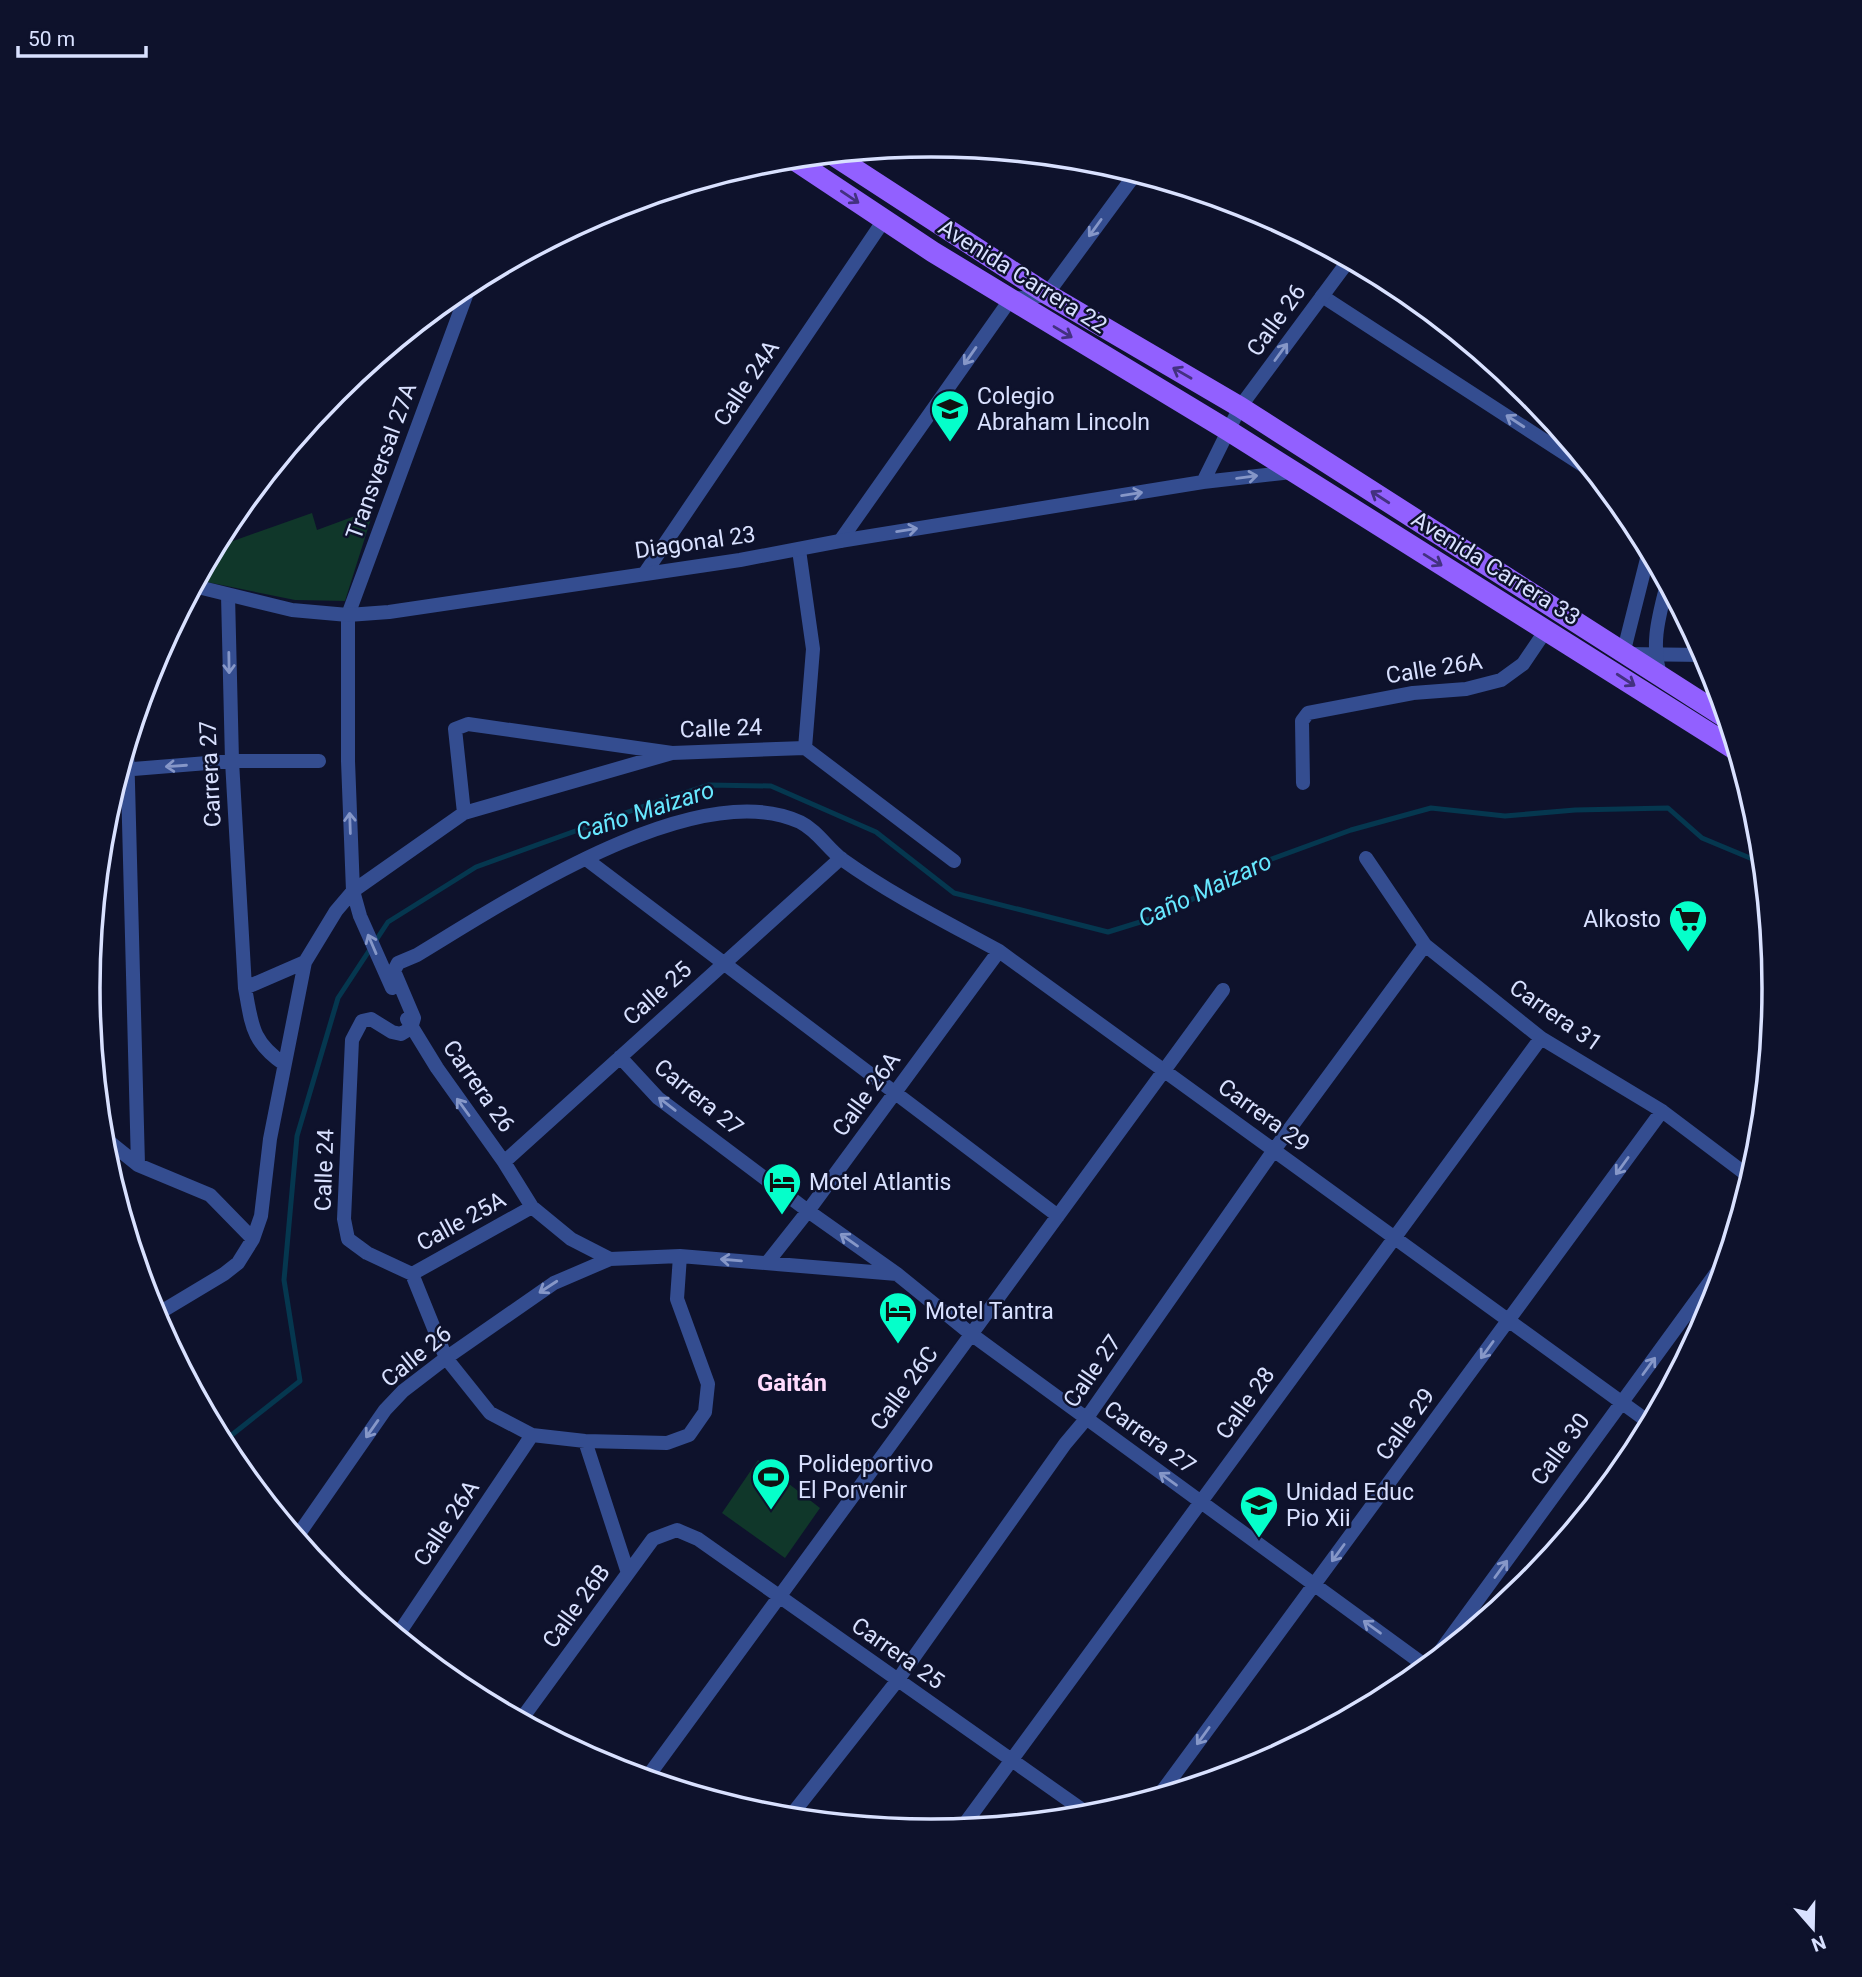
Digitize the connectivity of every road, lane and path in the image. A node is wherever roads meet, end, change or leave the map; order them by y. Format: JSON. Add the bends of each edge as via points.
{"nodes":[{"id":1,"x":844,"y":162,"type":"edge"},
{"id":2,"x":805,"y":167,"type":"edge"},
{"id":3,"x":1129,"y":182,"type":"edge"},
{"id":4,"x":884,"y":220,"type":"junction"},
{"id":5,"x":1343,"y":267,"type":"edge"},
{"id":6,"x":1048,"y":294,"type":"junction"},
{"id":7,"x":1321,"y":296,"type":"junction"},
{"id":8,"x":1010,"y":300,"type":"junction"},
{"id":9,"x":464,"y":301,"type":"edge"},
{"id":10,"x":1240,"y":407,"type":"junction"},
{"id":11,"x":1229,"y":431,"type":"junction"},
{"id":12,"x":1570,"y":457,"type":"edge"},
{"id":13,"x":1292,"y":472,"type":"junction"},
{"id":14,"x":1203,"y":482,"type":"junction"},
{"id":15,"x":840,"y":541,"type":"junction"},
{"id":16,"x":799,"y":550,"type":"junction"},
{"id":17,"x":1646,"y":564,"type":"edge"},
{"id":18,"x":645,"y":573,"type":"junction"},
{"id":19,"x":203,"y":588,"type":"edge"},
{"id":20,"x":228,"y":595,"type":"junction"},
{"id":21,"x":1664,"y":597,"type":"edge"},
{"id":22,"x":348,"y":615,"type":"junction"},
{"id":23,"x":1546,"y":630,"type":"junction"},
{"id":24,"x":1656,"y":653,"type":"junction"},
{"id":25,"x":1623,"y":654,"type":"junction"},
{"id":26,"x":1692,"y":655,"type":"edge"},
{"id":27,"x":1661,"y":677,"type":"junction"},
{"id":28,"x":1714,"y":710,"type":"edge"},
{"id":29,"x":1725,"y":743,"type":"edge"},
{"id":30,"x":806,"y":748,"type":"junction"},
{"id":31,"x":672,"y":753,"type":"junction"},
{"id":32,"x":232,"y":761,"type":"junction"},
{"id":33,"x":319,"y":761,"type":"dead end"},
{"id":34,"x":129,"y":770,"type":"edge"},
{"id":35,"x":1303,"y":783,"type":"dead end"},
{"id":36,"x":125,"y":784,"type":"edge"},
{"id":37,"x":464,"y":813,"type":"junction"},
{"id":38,"x":841,"y":858,"type":"junction"},
{"id":39,"x":1366,"y":858,"type":"dead end"},
{"id":40,"x":586,"y":859,"type":"junction"},
{"id":41,"x":954,"y":861,"type":"dead end"},
{"id":42,"x":353,"y":891,"type":"junction"},
{"id":43,"x":1425,"y":944,"type":"junction"},
{"id":44,"x":999,"y":951,"type":"junction"},
{"id":45,"x":305,"y":961,"type":"junction"},
{"id":46,"x":725,"y":962,"type":"junction"},
{"id":47,"x":245,"y":988,"type":"junction"},
{"id":48,"x":1223,"y":990,"type":"dead end"},
{"id":49,"x":411,"y":1028,"type":"junction"},
{"id":50,"x":1541,"y":1038,"type":"junction"},
{"id":51,"x":620,"y":1058,"type":"junction"},
{"id":52,"x":284,"y":1064,"type":"junction"},
{"id":53,"x":1164,"y":1071,"type":"junction"},
{"id":54,"x":896,"y":1092,"type":"junction"},
{"id":55,"x":1662,"y":1111,"type":"junction"},
{"id":56,"x":115,"y":1147,"type":"edge"},
{"id":57,"x":1274,"y":1150,"type":"junction"},
{"id":58,"x":504,"y":1162,"type":"junction"},
{"id":59,"x":138,"y":1166,"type":"junction"},
{"id":60,"x":1742,"y":1171,"type":"edge"},
{"id":61,"x":532,"y":1207,"type":"junction"},
{"id":62,"x":808,"y":1211,"type":"junction"},
{"id":63,"x":1058,"y":1216,"type":"junction"},
{"id":64,"x":1394,"y":1237,"type":"junction"},
{"id":65,"x":253,"y":1239,"type":"junction"},
{"id":66,"x":680,"y":1255,"type":"junction"},
{"id":67,"x":610,"y":1259,"type":"junction"},
{"id":68,"x":767,"y":1263,"type":"junction"},
{"id":69,"x":897,"y":1274,"type":"junction"},
{"id":70,"x":412,"y":1275,"type":"junction"},
{"id":71,"x":1706,"y":1288,"type":"edge"},
{"id":72,"x":164,"y":1310,"type":"edge"},
{"id":73,"x":1509,"y":1320,"type":"junction"},
{"id":74,"x":971,"y":1334,"type":"junction"},
{"id":75,"x":446,"y":1358,"type":"junction"},
{"id":76,"x":1622,"y":1403,"type":"junction"},
{"id":77,"x":1642,"y":1418,"type":"edge"},
{"id":78,"x":1087,"y":1419,"type":"junction"},
{"id":79,"x":532,"y":1435,"type":"junction"},
{"id":80,"x":584,"y":1441,"type":"junction"},
{"id":81,"x":1200,"y":1502,"type":"junction"},
{"id":82,"x":677,"y":1530,"type":"joint"},
{"id":83,"x":301,"y":1531,"type":"edge"},
{"id":84,"x":628,"y":1573,"type":"junction"},
{"id":85,"x":1314,"y":1585,"type":"junction"},
{"id":86,"x":780,"y":1596,"type":"junction"},
{"id":87,"x":402,"y":1629,"type":"edge"},
{"id":88,"x":1449,"y":1638,"type":"edge"},
{"id":89,"x":1421,"y":1660,"type":"edge"},
{"id":90,"x":897,"y":1681,"type":"junction"},
{"id":91,"x":525,"y":1714,"type":"edge"},
{"id":92,"x":1012,"y":1760,"type":"junction"},
{"id":93,"x":652,"y":1771,"type":"edge"},
{"id":94,"x":1167,"y":1785,"type":"edge"},
{"id":95,"x":1078,"y":1807,"type":"edge"},
{"id":96,"x":796,"y":1809,"type":"edge"},
{"id":97,"x":969,"y":1819,"type":"edge"}],
"edges":[{"from":1,"to":6,"type":"main road","name":"Avenida Carrera 22"},
{"from":2,"to":4,"type":"main road","name":"Avenida Carrera 22","one_way":true},
{"from":3,"to":6,"type":"street","one_way":true},
{"from":4,"to":8,"type":"main road","name":"Avenida Carrera 22"},
{"from":4,"to":18,"type":"street","name":"Calle 24A"},
{"from":5,"to":7,"type":"street","name":"Calle 26"},
{"from":6,"to":8,"type":"street"},
{"from":10,"to":6,"type":"main road","name":"Avenida Carrera 22","one_way":true},
{"from":10,"to":7,"type":"street","name":"Calle 26","one_way":true},
{"from":12,"to":7,"type":"street","one_way":true},
{"from":8,"to":11,"type":"main road","name":"Avenida Carrera 22","one_way":true},
{"from":8,"to":15,"type":"street","one_way":true},
{"from":9,"to":22,"type":"street","name":"Transversal 27A"},
{"from":10,"to":11,"type":"street"},
{"from":25,"to":10,"type":"main road","name":"Avenida Carrera 33","one_way":true},
{"from":11,"to":13,"type":"main road","name":"Avenida Carrera 33"},
{"from":11,"to":14,"type":"street"},
{"from":14,"to":13,"type":"street","name":"Diagonal 23","one_way":true},
{"from":13,"to":23,"type":"main road","name":"Avenida Carrera 33","one_way":true},
{"from":15,"to":14,"type":"street","name":"Diagonal 23","one_way":true},
{"from":15,"to":16,"type":"street","name":"Diagonal 23"},
{"from":16,"to":18,"type":"street","name":"Diagonal 23"},
{"from":16,"to":30,"type":"street","via":[[813,649]]},
{"from":17,"to":25,"type":"street"},
{"from":18,"to":22,"type":"street","name":"Diagonal 23","via":[[430,608]]},
{"from":19,"to":20,"type":"street","name":"Diagonal 23"},
{"from":20,"to":22,"type":"street","name":"Diagonal 23","via":[[292,610]]},
{"from":20,"to":32,"type":"street","name":"Carrera 27","one_way":true},
{"from":21,"to":24,"type":"street"},
{"from":42,"to":22,"type":"street","name":"Carrera 26","one_way":true},
{"from":23,"to":29,"type":"main road","name":"Avenida Carrera 33","one_way":true},
{"from":23,"to":35,"type":"street","name":"Calle 26A","via":[[1523,664],[1501,680],[1308,713],[1302,721]]},
{"from":24,"to":25,"type":"street"},
{"from":24,"to":26,"type":"street"},
{"from":24,"to":27,"type":"street"},
{"from":25,"to":27,"type":"main road","name":"Avenida Carrera 33"},
{"from":27,"to":28,"type":"main road","name":"Avenida Carrera 33"},
{"from":30,"to":31,"type":"street","name":"Calle 24"},
{"from":30,"to":41,"type":"street"},
{"from":31,"to":37,"type":"street"},
{"from":31,"to":37,"type":"street","name":"Calle 24","via":[[468,724],[455,729]]},
{"from":32,"to":33,"type":"street"},
{"from":32,"to":34,"type":"street","one_way":true},
{"from":32,"to":47,"type":"street","name":"Carrera 27"},
{"from":36,"to":59,"type":"street"},
{"from":37,"to":42,"type":"street"},
{"from":38,"to":40,"type":"street","via":[[816,832],[770,812],[700,816],[663,825]]},
{"from":38,"to":44,"type":"street","name":"Carrera 29","via":[[911,904]]},
{"from":38,"to":46,"type":"street","name":"Calle 25"},
{"from":39,"to":43,"type":"street","name":"Carrera 31"},
{"from":40,"to":46,"type":"street"},
{"from":40,"to":49,"type":"street","via":[[398,963],[394,971],[411,1007]]},
{"from":42,"to":45,"type":"street"},
{"from":49,"to":42,"type":"street","name":"Carrera 26","one_way":true},
{"from":43,"to":50,"type":"street","name":"Carrera 31"},
{"from":43,"to":57,"type":"street","name":"Calle 27"},
{"from":44,"to":53,"type":"street","name":"Carrera 29"},
{"from":44,"to":54,"type":"street","name":"Calle 26A"},
{"from":45,"to":47,"type":"street"},
{"from":45,"to":52,"type":"street"},
{"from":46,"to":51,"type":"street","name":"Calle 25"},
{"from":46,"to":54,"type":"street"},
{"from":47,"to":52,"type":"street","name":"Carrera 27","via":[[255,1037]]},
{"from":48,"to":53,"type":"street","name":"Calle 26C"},
{"from":58,"to":49,"type":"street","name":"Carrera 26","one_way":true},
{"from":49,"to":70,"type":"street","name":"Calle 24","via":[[401,1034],[392,1032],[371,1019],[362,1021],[352,1040],[344,1219],[348,1239]]},
{"from":50,"to":55,"type":"street","name":"Carrera 31"},
{"from":50,"to":64,"type":"street","name":"Calle 28"},
{"from":51,"to":58,"type":"street","name":"Calle 25"},
{"from":62,"to":51,"type":"street","name":"Carrera 27","one_way":true,"via":[[658,1098]]},
{"from":52,"to":65,"type":"street","via":[[261,1216]]},
{"from":53,"to":57,"type":"street","name":"Carrera 29"},
{"from":53,"to":63,"type":"street","name":"Calle 26C"},
{"from":54,"to":62,"type":"street","name":"Calle 26A"},
{"from":54,"to":63,"type":"street"},
{"from":55,"to":60,"type":"street","name":"Carrera 31"},
{"from":55,"to":73,"type":"street","name":"Calle 29","one_way":true},
{"from":56,"to":59,"type":"street"},
{"from":57,"to":64,"type":"street","name":"Carrera 29"},
{"from":57,"to":78,"type":"street","name":"Calle 27"},
{"from":58,"to":61,"type":"street","name":"Carrera 26"},
{"from":59,"to":65,"type":"street","via":[[210,1195]]},
{"from":61,"to":67,"type":"street","name":"Carrera 26","via":[[571,1240]]},
{"from":61,"to":70,"type":"street","name":"Calle 25A"},
{"from":62,"to":68,"type":"street","name":"Calle 26A"},
{"from":69,"to":62,"type":"street","name":"Carrera 27","one_way":true},
{"from":63,"to":74,"type":"street","name":"Calle 26C"},
{"from":64,"to":73,"type":"street","name":"Carrera 29"},
{"from":64,"to":81,"type":"street","name":"Calle 28"},
{"from":65,"to":72,"type":"street","via":[[238,1263]]},
{"from":66,"to":67,"type":"street","name":"Carrera 26"},
{"from":68,"to":66,"type":"street","name":"Carrera 26","one_way":true},
{"from":66,"to":80,"type":"street","via":[[677,1299],[708,1384],[705,1412],[689,1436],[667,1443]]},
{"from":67,"to":75,"type":"street","name":"Calle 26","one_way":true,"via":[[554,1283]]},
{"from":68,"to":69,"type":"street","name":"Carrera 26"},
{"from":69,"to":74,"type":"street","name":"Carrera 27"},
{"from":70,"to":75,"type":"street"},
{"from":76,"to":71,"type":"street","name":"Calle 30","one_way":true},
{"from":73,"to":76,"type":"street","name":"Carrera 29"},
{"from":73,"to":85,"type":"street","name":"Calle 29","one_way":true},
{"from":74,"to":78,"type":"street","name":"Carrera 27"},
{"from":74,"to":86,"type":"street","name":"Calle 26C"},
{"from":75,"to":79,"type":"street","via":[[489,1413]]},
{"from":75,"to":83,"type":"street","name":"Calle 26","one_way":true,"via":[[385,1410]]},
{"from":76,"to":77,"type":"street","name":"Carrera 29"},
{"from":88,"to":76,"type":"street","name":"Calle 30","one_way":true},
{"from":81,"to":78,"type":"street","name":"Carrera 27","one_way":true},
{"from":78,"to":90,"type":"street","name":"Calle 27"},
{"from":79,"to":80,"type":"street"},
{"from":79,"to":87,"type":"street","name":"Calle 26A"},
{"from":80,"to":84,"type":"street"},
{"from":81,"to":85,"type":"street","name":"Carrera 27"},
{"from":81,"to":92,"type":"street","name":"Calle 28"},
{"from":82,"to":84,"type":"street","name":"Calle 26B","via":[[653,1539]]},
{"from":82,"to":86,"type":"street","name":"Carrera 25","via":[[698,1539]]},
{"from":84,"to":91,"type":"street","name":"Calle 26B"},
{"from":89,"to":85,"type":"street","name":"Carrera 27","one_way":true},
{"from":85,"to":94,"type":"street","name":"Calle 29","one_way":true},
{"from":86,"to":90,"type":"street","name":"Carrera 25"},
{"from":86,"to":93,"type":"street","name":"Calle 26C"},
{"from":90,"to":92,"type":"street","name":"Carrera 25"},
{"from":90,"to":96,"type":"street","name":"Calle 27"},
{"from":92,"to":95,"type":"street","name":"Carrera 25"},
{"from":92,"to":97,"type":"street","name":"Calle 28"}]}
